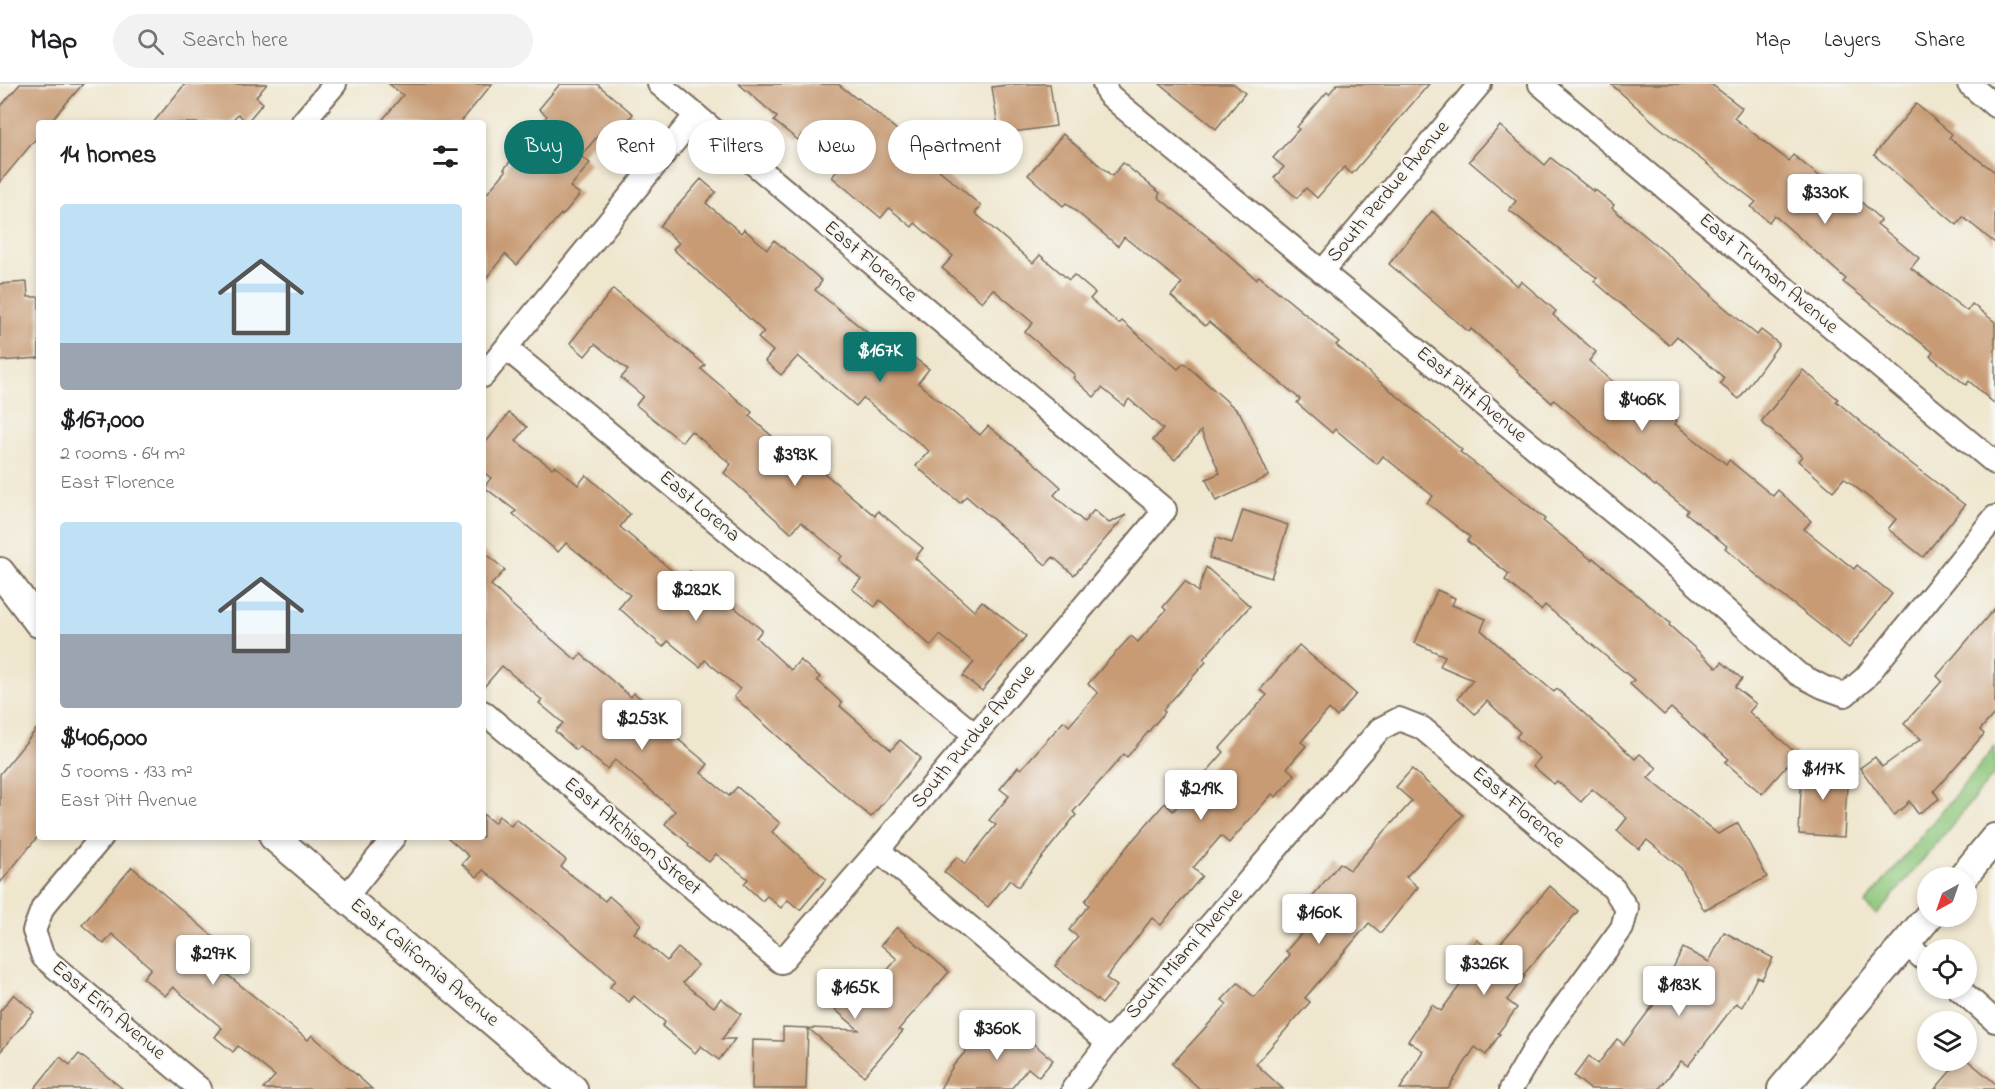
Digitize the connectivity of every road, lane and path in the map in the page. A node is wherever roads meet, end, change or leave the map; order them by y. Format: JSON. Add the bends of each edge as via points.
{"nodes":[{"id":1,"x":335,"y":84,"type":"edge"},
{"id":2,"x":659,"y":84,"type":"edge"},
{"id":3,"x":1104,"y":84,"type":"edge"},
{"id":4,"x":1480,"y":84,"type":"edge"},
{"id":5,"x":1540,"y":84,"type":"edge"},
{"id":6,"x":1969,"y":84,"type":"edge"},
{"id":7,"x":1995,"y":106,"type":"edge"},
{"id":8,"x":696,"y":115,"type":"junction"},
{"id":9,"x":305,"y":120,"type":"edge"},
{"id":10,"x":1322,"y":272,"type":"junction"},
{"id":11,"x":507,"y":348,"type":"junction"},
{"id":12,"x":486,"y":372,"type":"edge"},
{"id":13,"x":1995,"y":463,"type":"edge"},
{"id":14,"x":1165,"y":510,"type":"joint"},
{"id":15,"x":1995,"y":516,"type":"edge"},
{"id":16,"x":0,"y":572,"type":"edge"},
{"id":17,"x":36,"y":619,"type":"edge"},
{"id":18,"x":1399,"y":719,"type":"joint"},
{"id":19,"x":486,"y":720,"type":"edge"},
{"id":20,"x":975,"y":735,"type":"junction"},
{"id":21,"x":1995,"y":838,"type":"edge"},
{"id":22,"x":99,"y":840,"type":"edge"},
{"id":23,"x":278,"y":840,"type":"edge"},
{"id":24,"x":392,"y":840,"type":"edge"},
{"id":25,"x":878,"y":850,"type":"junction"},
{"id":26,"x":1971,"y":867,"type":"edge"},
{"id":27,"x":346,"y":897,"type":"junction"},
{"id":28,"x":1920,"y":927,"type":"edge"},
{"id":29,"x":1906,"y":944,"type":"junction"},
{"id":30,"x":1917,"y":954,"type":"edge"},
{"id":31,"x":781,"y":962,"type":"joint"},
{"id":32,"x":1970,"y":999,"type":"edge"},
{"id":33,"x":1995,"y":1021,"type":"edge"},
{"id":34,"x":1108,"y":1043,"type":"junction"},
{"id":35,"x":200,"y":1089,"type":"edge"},
{"id":36,"x":573,"y":1089,"type":"edge"},
{"id":37,"x":1073,"y":1089,"type":"edge"},
{"id":38,"x":1512,"y":1089,"type":"edge"},
{"id":39,"x":1782,"y":1089,"type":"edge"}],
"edges":[{"from":1,"to":9,"type":"street"},
{"from":2,"to":8,"type":"street","name":"East Florence"},
{"from":3,"to":10,"type":"street","name":"East Pitt Avenue","via":[[1108,94],[1124,108]]},
{"from":4,"to":10,"type":"street","name":"South Perdue Avenue"},
{"from":5,"to":13,"type":"street","name":"East Truman Avenue"},
{"from":6,"to":7,"type":"street"},
{"from":8,"to":11,"type":"street"},
{"from":8,"to":14,"type":"street","name":"East Florence"},
{"from":10,"to":15,"type":"street","name":"East Pitt Avenue","via":[[1650,543],[1798,674],[1845,695],[1865,678]]},
{"from":11,"to":12,"type":"street"},
{"from":11,"to":20,"type":"street","name":"East Lorena"},
{"from":14,"to":20,"type":"street","name":"South Purdue Avenue"},
{"from":16,"to":17,"type":"street"},
{"from":18,"to":34,"type":"street","name":"South Miami Avenue","via":[[1380,729]]},
{"from":18,"to":38,"type":"street","name":"East Florence","via":[[1422,728],[1614,889],[1627,909],[1622,928],[1539,1041]]},
{"from":19,"to":31,"type":"street","name":"East Atchison Street"},
{"from":20,"to":25,"type":"street","name":"South Purdue Avenue"},
{"from":21,"to":26,"type":"street"},
{"from":22,"to":35,"type":"street","name":"East Erin Avenue","via":[[43,907],[34,930],[43,957]]},
{"from":23,"to":27,"type":"street","name":"East California Avenue"},
{"from":24,"to":27,"type":"street"},
{"from":25,"to":31,"type":"street","name":"South Purdue Avenue"},
{"from":25,"to":34,"type":"street"},
{"from":27,"to":36,"type":"street","name":"East California Avenue"},
{"from":28,"to":29,"type":"street"},
{"from":29,"to":30,"type":"street"},
{"from":29,"to":39,"type":"street"},
{"from":32,"to":33,"type":"street"},
{"from":34,"to":37,"type":"street","name":"South Miami Avenue"}]}
